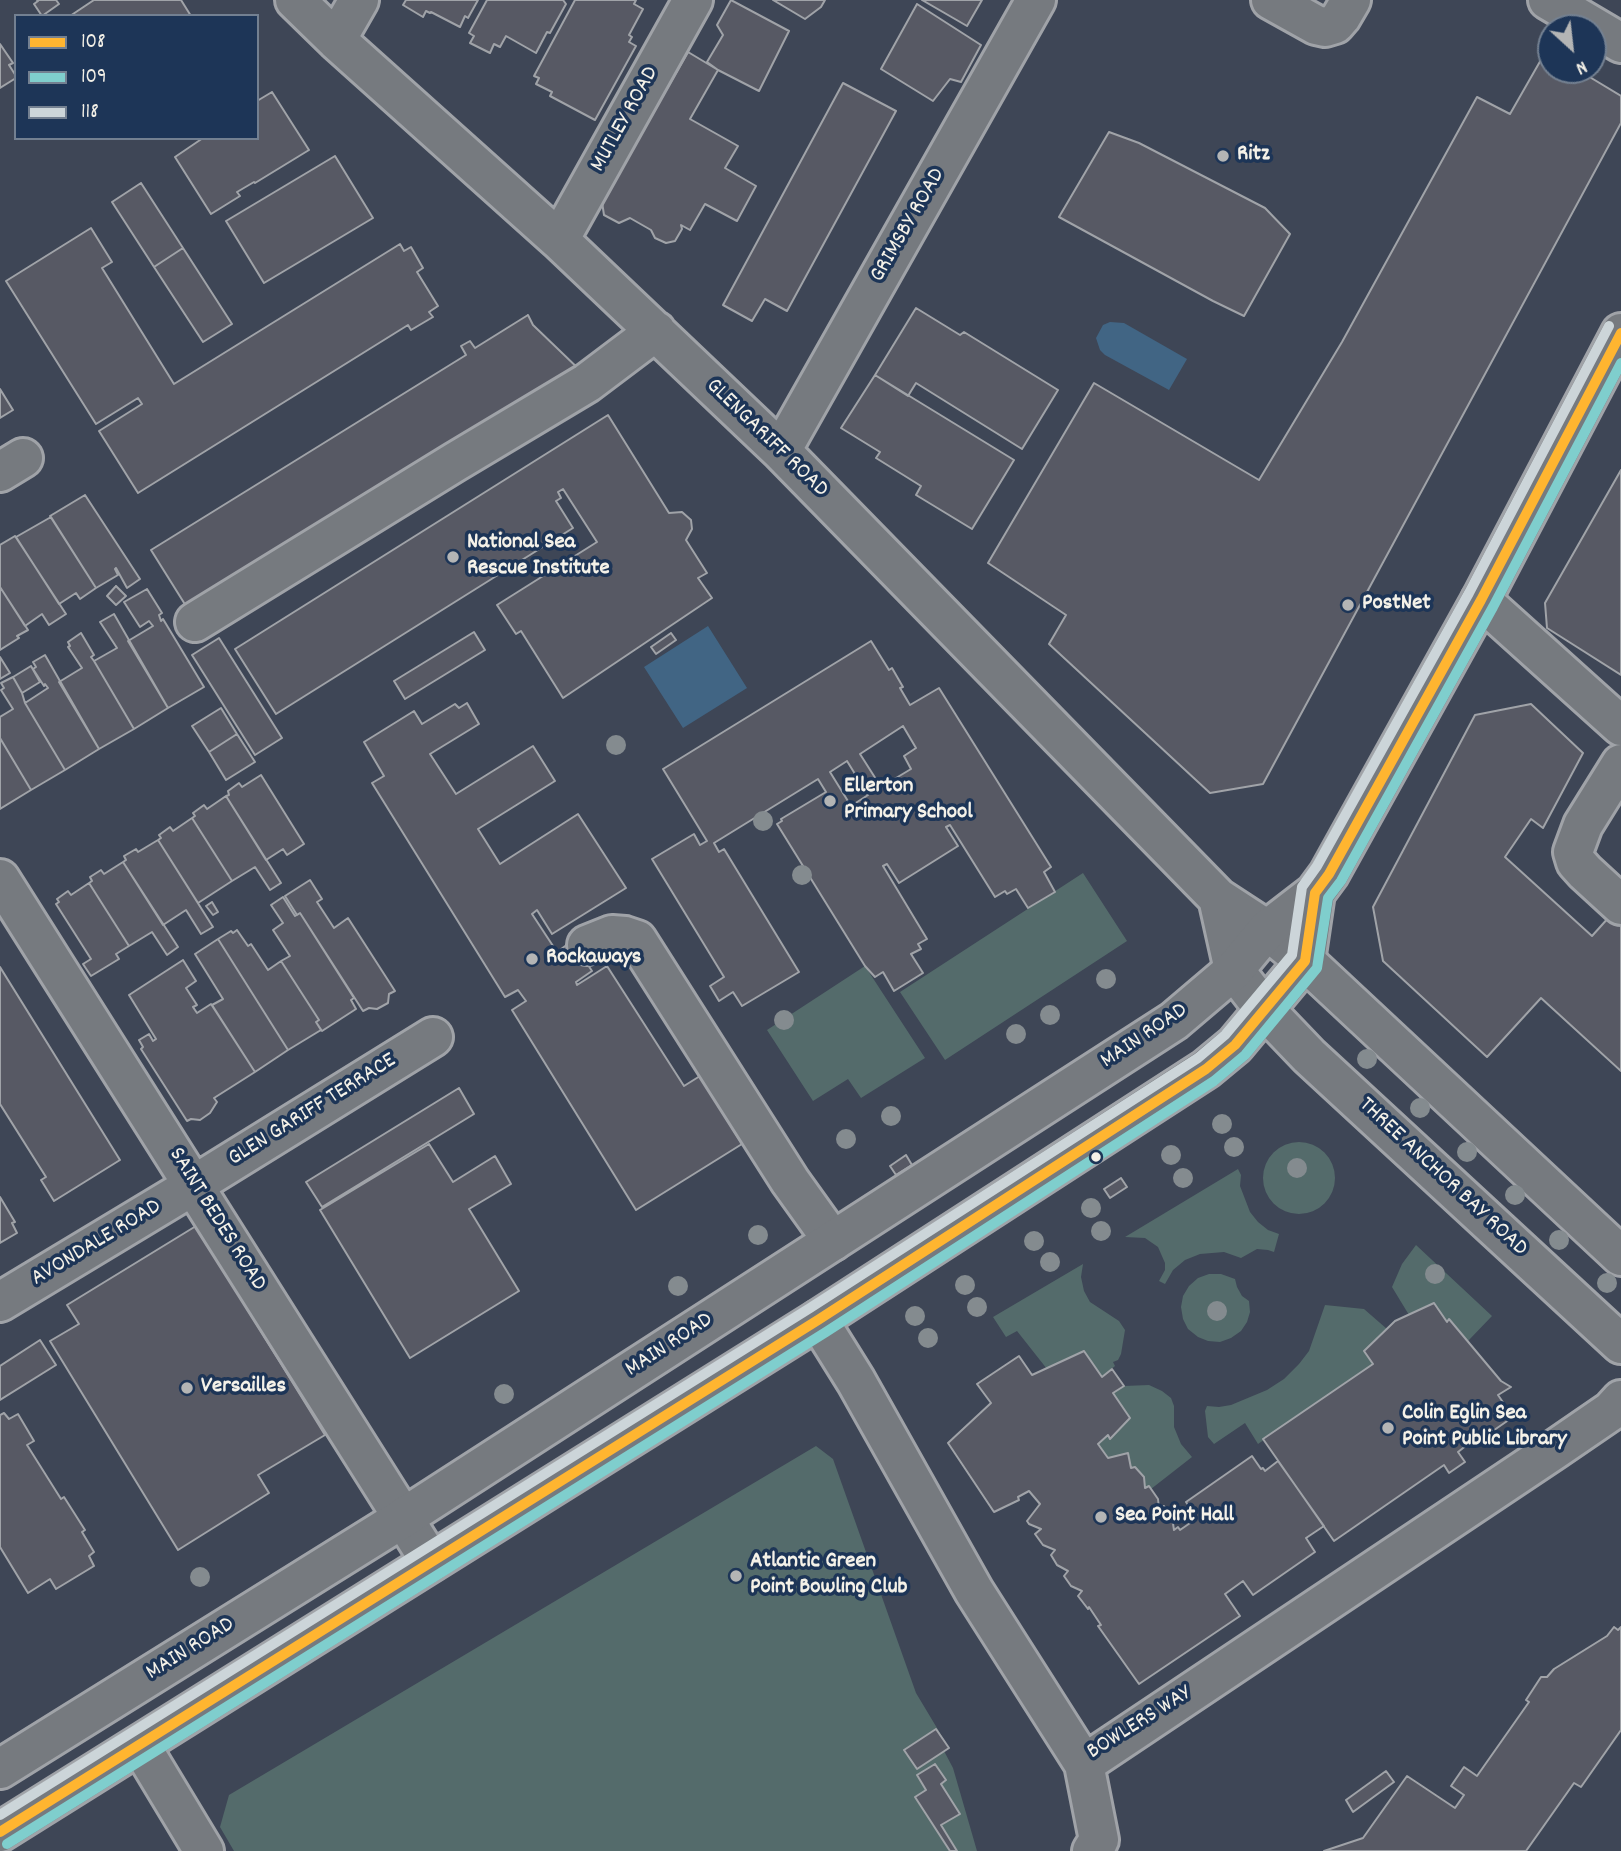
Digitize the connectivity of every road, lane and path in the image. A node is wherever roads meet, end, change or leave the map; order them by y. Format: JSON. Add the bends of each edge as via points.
{"nodes":[{"id":1,"x":295,"y":0,"type":"edge"},
{"id":2,"x":359,"y":0,"type":"edge"},
{"id":3,"x":692,"y":0,"type":"edge"},
{"id":4,"x":1036,"y":0,"type":"edge"},
{"id":5,"x":1271,"y":0,"type":"edge"},
{"id":6,"x":1351,"y":0,"type":"edge"},
{"id":7,"x":1548,"y":0,"type":"edge"},
{"id":8,"x":336,"y":40,"type":"junction"},
{"id":9,"x":1621,"y":44,"type":"edge"},
{"id":10,"x":559,"y":240,"type":"junction"},
{"id":11,"x":656,"y":331,"type":"junction"},
{"id":12,"x":1617,"y":349,"type":"edge"},
{"id":13,"x":781,"y":451,"type":"junction"},
{"id":14,"x":1480,"y":600,"type":"junction"},
{"id":15,"x":195,"y":622,"type":"dead end"},
{"id":16,"x":1621,"y":726,"type":"edge"},
{"id":17,"x":1621,"y":764,"type":"edge"},
{"id":18,"x":1,"y":883,"type":"edge"},
{"id":19,"x":1315,"y":892,"type":"junction"},
{"id":20,"x":1218,"y":898,"type":"junction"},
{"id":21,"x":1621,"y":905,"type":"edge"},
{"id":22,"x":1267,"y":930,"type":"junction"},
{"id":23,"x":587,"y":945,"type":"dead end"},
{"id":24,"x":1305,"y":961,"type":"junction"},
{"id":25,"x":1234,"y":970,"type":"junction"},
{"id":26,"x":1265,"y":1010,"type":"junction"},
{"id":27,"x":433,"y":1037,"type":"dead end"},
{"id":28,"x":194,"y":1185,"type":"junction"},
{"id":29,"x":833,"y":1241,"type":"junction"},
{"id":30,"x":1621,"y":1256,"type":"edge"},
{"id":31,"x":0,"y":1302,"type":"edge"},
{"id":32,"x":818,"y":1320,"type":"junction"},
{"id":33,"x":1621,"y":1345,"type":"edge"},
{"id":34,"x":1621,"y":1400,"type":"edge"},
{"id":35,"x":403,"y":1518,"type":"junction"},
{"id":36,"x":431,"y":1562,"type":"junction"},
{"id":37,"x":139,"y":1745,"type":"junction"},
{"id":38,"x":1084,"y":1764,"type":"junction"},
{"id":39,"x":0,"y":1769,"type":"edge"},
{"id":40,"x":0,"y":1832,"type":"edge"},
{"id":41,"x":204,"y":1851,"type":"edge"},
{"id":42,"x":1092,"y":1851,"type":"edge"}],
"edges":[{"from":1,"to":8,"type":"street","name":"GLENGARIFF ROAD"},
{"from":2,"to":8,"type":"street"},
{"from":3,"to":10,"type":"street","name":"MUTLEY ROAD"},
{"from":4,"to":13,"type":"street","name":"GRIMSBY ROAD"},
{"from":5,"to":6,"type":"street","via":[[1325,27],[1335,24]]},
{"from":7,"to":9,"type":"street"},
{"from":8,"to":10,"type":"street","name":"GLENGARIFF ROAD"},
{"from":10,"to":11,"type":"street","name":"GLENGARIFF ROAD"},
{"from":11,"to":13,"type":"street","name":"GLENGARIFF ROAD"},
{"from":11,"to":15,"type":"street","via":[[587,383]]},
{"from":12,"to":14,"type":"street","name":"MAIN ROAD"},
{"from":13,"to":20,"type":"street","name":"GLENGARIFF ROAD"},
{"from":14,"to":16,"type":"street"},
{"from":14,"to":19,"type":"street","name":"MAIN ROAD"},
{"from":17,"to":21,"type":"street","via":[[1583,825],[1573,852],[1584,872]]},
{"from":18,"to":28,"type":"street","name":"SAINT BEDES ROAD"},
{"from":19,"to":22,"type":"street","name":"MAIN ROAD"},
{"from":19,"to":24,"type":"street","name":"MAIN ROAD"},
{"from":20,"to":22,"type":"street","name":"GLENGARIFF ROAD"},
{"from":20,"to":25,"type":"street"},
{"from":22,"to":24,"type":"street","name":"GLENGARIFF ROAD"},
{"from":22,"to":25,"type":"street","name":"MAIN ROAD"},
{"from":23,"to":29,"type":"street","via":[[612,935],[637,940]]},
{"from":24,"to":26,"type":"street"},
{"from":24,"to":30,"type":"street"},
{"from":25,"to":26,"type":"street","name":"THREE ANCHOR BAY ROAD"},
{"from":25,"to":29,"type":"street","name":"MAIN ROAD","via":[[1174,1021]]},
{"from":26,"to":32,"type":"street","via":[[1235,1045],[1206,1069]]},
{"from":26,"to":33,"type":"street","name":"THREE ANCHOR BAY ROAD"},
{"from":27,"to":28,"type":"street","name":"GLEN GARIFF TERRACE"},
{"from":28,"to":31,"type":"street","name":"AVONDALE ROAD"},
{"from":28,"to":35,"type":"street","name":"SAINT BEDES ROAD"},
{"from":29,"to":35,"type":"street","name":"MAIN ROAD"},
{"from":32,"to":36,"type":"street"},
{"from":32,"to":38,"type":"street","name":"BOWLERS WAY","via":[[974,1591]]},
{"from":34,"to":38,"type":"street","name":"BOWLERS WAY","via":[[1554,1450]]},
{"from":35,"to":36,"type":"street","name":"SAINT BEDES ROAD"},
{"from":35,"to":39,"type":"street","name":"MAIN ROAD"},
{"from":36,"to":37,"type":"street"},
{"from":37,"to":40,"type":"street"},
{"from":37,"to":41,"type":"street"},
{"from":38,"to":42,"type":"street","via":[[1099,1840]]}]}
